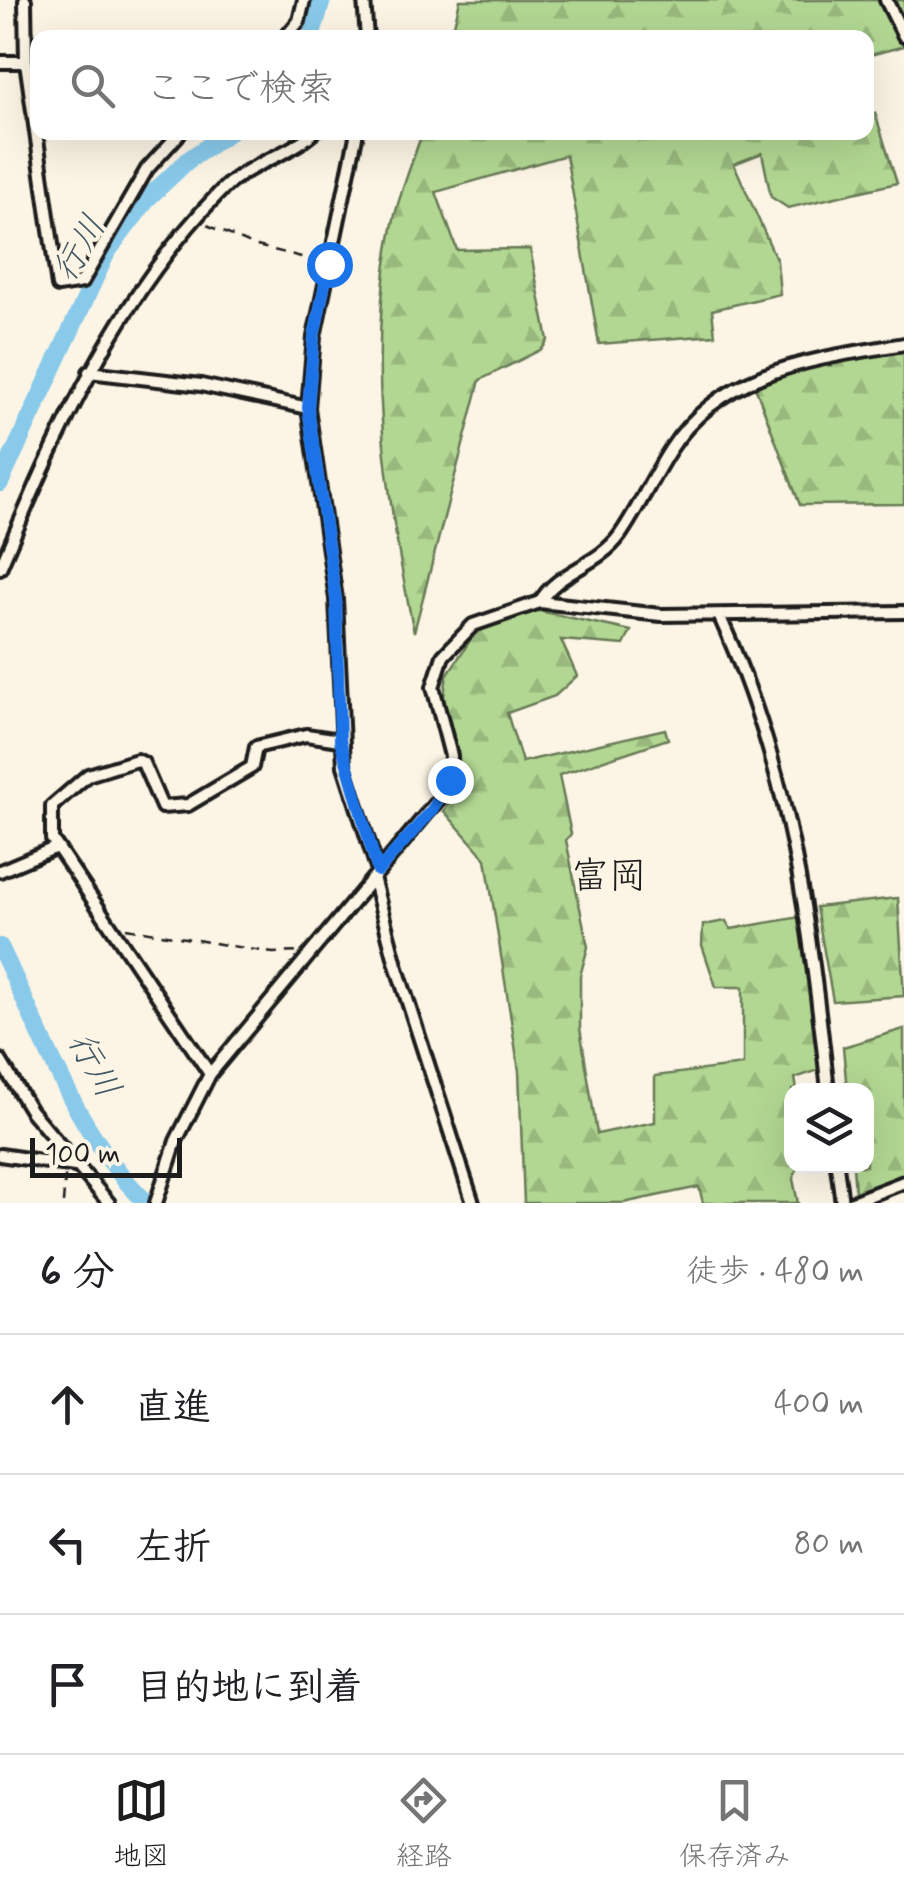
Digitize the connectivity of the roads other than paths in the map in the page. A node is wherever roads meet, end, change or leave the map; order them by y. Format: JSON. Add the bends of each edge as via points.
{"nodes":[{"id":1,"x":25,"y":0,"type":"edge"},
{"id":2,"x":304,"y":0,"type":"edge"},
{"id":3,"x":364,"y":0,"type":"edge"},
{"id":4,"x":886,"y":0,"type":"edge"},
{"id":5,"x":291,"y":30,"type":"edge"},
{"id":6,"x":366,"y":30,"type":"edge"},
{"id":7,"x":904,"y":36,"type":"edge"},
{"id":8,"x":0,"y":62,"type":"edge"},
{"id":9,"x":26,"y":62,"type":"junction"},
{"id":10,"x":30,"y":90,"type":"edge"},
{"id":11,"x":37,"y":140,"type":"edge"},
{"id":12,"x":173,"y":140,"type":"edge"},
{"id":13,"x":305,"y":140,"type":"edge"},
{"id":14,"x":354,"y":140,"type":"edge"},
{"id":15,"x":904,"y":344,"type":"edge"},
{"id":16,"x":89,"y":372,"type":"junction"},
{"id":17,"x":308,"y":408,"type":"junction"},
{"id":18,"x":0,"y":568,"type":"edge"},
{"id":19,"x":540,"y":602,"type":"junction"},
{"id":20,"x":904,"y":612,"type":"edge"},
{"id":21,"x":718,"y":615,"type":"junction"},
{"id":22,"x":340,"y":740,"type":"junction"},
{"id":23,"x":58,"y":847,"type":"junction"},
{"id":24,"x":0,"y":871,"type":"edge"},
{"id":25,"x":376,"y":876,"type":"junction"},
{"id":26,"x":0,"y":1060,"type":"edge"},
{"id":27,"x":210,"y":1074,"type":"junction"},
{"id":28,"x":827,"y":1083,"type":"edge"},
{"id":29,"x":0,"y":1154,"type":"edge"},
{"id":30,"x":70,"y":1165,"type":"junction"},
{"id":31,"x":839,"y":1173,"type":"edge"},
{"id":32,"x":904,"y":1182,"type":"edge"},
{"id":33,"x":108,"y":1203,"type":"edge"},
{"id":34,"x":156,"y":1203,"type":"edge"},
{"id":35,"x":474,"y":1203,"type":"edge"},
{"id":36,"x":842,"y":1203,"type":"edge"},
{"id":37,"x":850,"y":1203,"type":"edge"}],
"edges":[{"from":1,"to":9,"type":"street"},
{"from":2,"to":5,"type":"street"},
{"from":3,"to":6,"type":"street"},
{"from":4,"to":7,"type":"street"},
{"from":8,"to":9,"type":"street"},
{"from":9,"to":10,"type":"street"},
{"from":11,"to":12,"type":"street","via":[[58,286],[82,282],[147,169]]},
{"from":13,"to":16,"type":"street","via":[[254,164],[220,192],[140,288]]},
{"from":14,"to":17,"type":"street","via":[[314,337]]},
{"from":15,"to":19,"type":"street","via":[[806,360],[713,401],[670,449],[620,535],[585,566],[549,585]]},
{"from":16,"to":17,"type":"street","via":[[202,384]]},
{"from":16,"to":18,"type":"street"},
{"from":17,"to":22,"type":"street","via":[[336,599]]},
{"from":19,"to":21,"type":"street"},
{"from":19,"to":25,"type":"street","via":[[473,625],[443,656],[434,687],[452,756],[450,780]]},
{"from":20,"to":21,"type":"street"},
{"from":21,"to":28,"type":"street","via":[[757,704],[783,788]]},
{"from":22,"to":23,"type":"street","via":[[306,735],[256,747],[252,767],[178,808],[162,807],[142,763],[108,766],[71,786],[52,806]]},
{"from":22,"to":25,"type":"street"},
{"from":23,"to":24,"type":"street"},
{"from":23,"to":27,"type":"street"},
{"from":25,"to":27,"type":"street"},
{"from":25,"to":35,"type":"street"},
{"from":26,"to":30,"type":"street"},
{"from":27,"to":34,"type":"street","via":[[176,1141]]},
{"from":29,"to":30,"type":"street"},
{"from":30,"to":33,"type":"street"},
{"from":31,"to":36,"type":"street"},
{"from":32,"to":37,"type":"street"}]}
